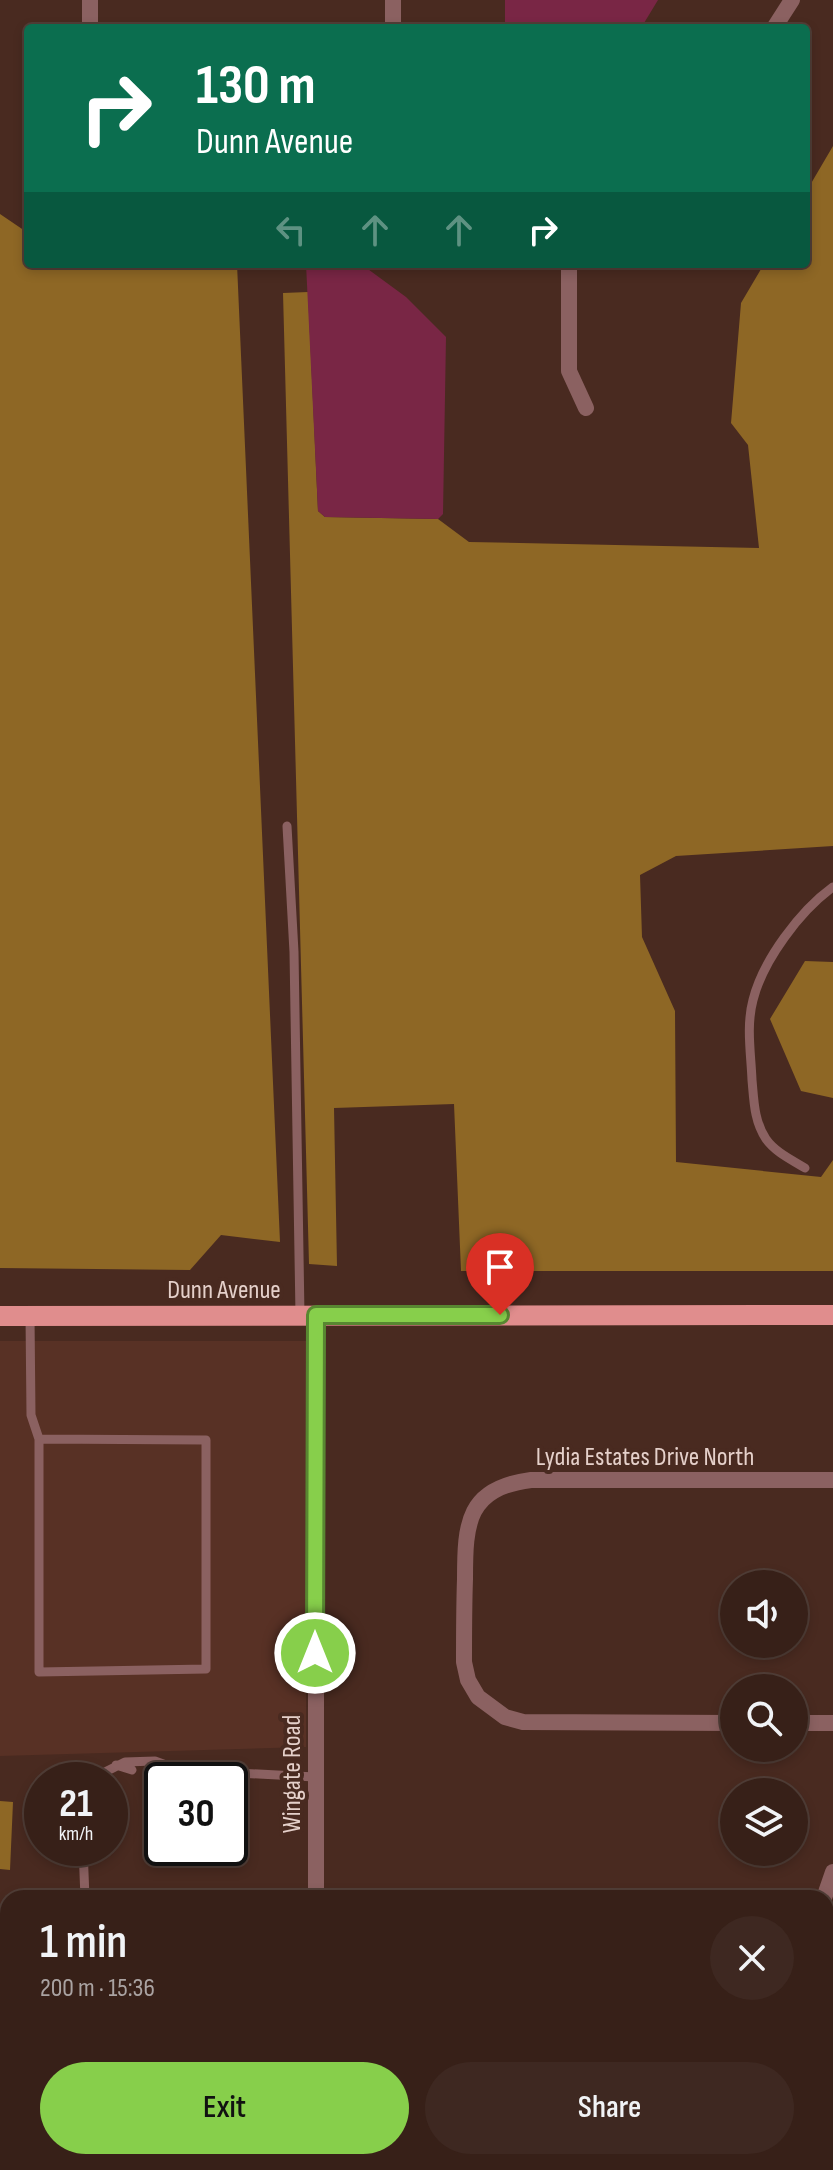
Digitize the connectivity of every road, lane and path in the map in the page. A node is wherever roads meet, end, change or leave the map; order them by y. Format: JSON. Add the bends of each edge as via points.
{"nodes":[{"id":1,"x":90,"y":0,"type":"edge"},
{"id":2,"x":393,"y":0,"type":"edge"},
{"id":3,"x":792,"y":0,"type":"edge"},
{"id":4,"x":90,"y":24,"type":"edge"},
{"id":5,"x":393,"y":24,"type":"edge"},
{"id":6,"x":777,"y":24,"type":"edge"},
{"id":7,"x":569,"y":268,"type":"edge"},
{"id":8,"x":586,"y":408,"type":"dead end"},
{"id":9,"x":287,"y":826,"type":"dead end"},
{"id":10,"x":833,"y":887,"type":"edge"},
{"id":11,"x":805,"y":1168,"type":"dead end"},
{"id":12,"x":308,"y":1315,"type":"junction"},
{"id":13,"x":833,"y":1315,"type":"edge"},
{"id":14,"x":0,"y":1316,"type":"edge"},
{"id":15,"x":30,"y":1316,"type":"junction"},
{"id":16,"x":39,"y":1439,"type":"junction"},
{"id":17,"x":833,"y":1480,"type":"edge"},
{"id":18,"x":720,"y":1723,"type":"edge"},
{"id":19,"x":808,"y":1723,"type":"edge"},
{"id":20,"x":833,"y":1723,"type":"edge"},
{"id":21,"x":128,"y":1769,"type":"edge"},
{"id":22,"x":132,"y":1770,"type":"dead end"},
{"id":23,"x":248,"y":1772,"type":"edge"},
{"id":24,"x":315,"y":1777,"type":"junction"},
{"id":25,"x":84,"y":1866,"type":"edge"},
{"id":26,"x":85,"y":1890,"type":"edge"},
{"id":27,"x":316,"y":1890,"type":"edge"}],
"edges":[{"from":1,"to":4,"type":"street"},
{"from":2,"to":5,"type":"street"},
{"from":3,"to":6,"type":"street"},
{"from":7,"to":8,"type":"street","via":[[569,371]]},
{"from":9,"to":12,"type":"lane"},
{"from":10,"to":11,"type":"lane","via":[[802,912],[784,940],[753,999],[749,1026],[760,1127],[767,1141]]},
{"from":12,"to":13,"type":"main road","name":"Dunn Avenue"},
{"from":12,"to":15,"type":"main road","name":"Dunn Avenue"},
{"from":12,"to":24,"type":"street","name":"Wingate Road"},
{"from":14,"to":15,"type":"main road","name":"Dunn Avenue"},
{"from":15,"to":16,"type":"lane","via":[[31,1415]]},
{"from":16,"to":16,"type":"lane","via":[[39,1672],[206,1669],[206,1440]]},
{"from":17,"to":18,"type":"street","name":"Lydia Estates Drive North","via":[[510,1482],[491,1491],[468,1521],[464,1662],[468,1680],[489,1708],[523,1722]]},
{"from":19,"to":20,"type":"street"},
{"from":21,"to":22,"type":"lane"},
{"from":23,"to":24,"type":"lane"},
{"from":24,"to":27,"type":"street","name":"Wingate Road"},
{"from":25,"to":26,"type":"lane"}]}
